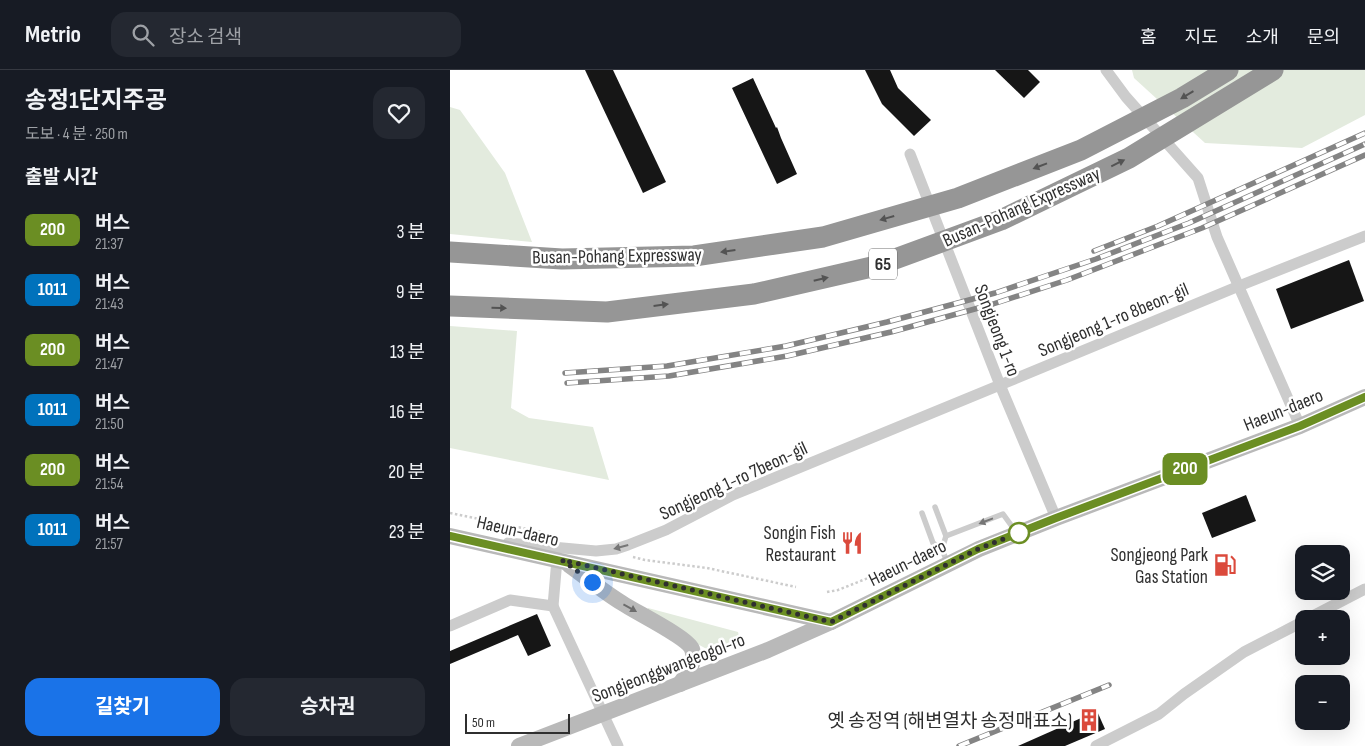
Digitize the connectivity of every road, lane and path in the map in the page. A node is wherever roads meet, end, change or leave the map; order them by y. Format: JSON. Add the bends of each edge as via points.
{"nodes":[{"id":1,"x":1106,"y":70,"type":"edge"},
{"id":2,"x":1228,"y":70,"type":"edge"},
{"id":3,"x":1273,"y":70,"type":"edge"},
{"id":4,"x":910,"y":154,"type":"dead end"},
{"id":5,"x":1365,"y":236,"type":"edge"},
{"id":6,"x":450,"y":252,"type":"edge"},
{"id":7,"x":1239,"y":286,"type":"junction"},
{"id":8,"x":450,"y":306,"type":"edge"},
{"id":9,"x":1000,"y":385,"type":"junction"},
{"id":10,"x":1365,"y":397,"type":"edge"},
{"id":11,"x":1300,"y":426,"type":"junction"},
{"id":12,"x":935,"y":507,"type":"dead end"},
{"id":13,"x":450,"y":513,"type":"edge"},
{"id":14,"x":922,"y":513,"type":"dead end"},
{"id":15,"x":1056,"y":518,"type":"junction"},
{"id":16,"x":450,"y":526,"type":"edge"},
{"id":17,"x":542,"y":532,"type":"dead end"},
{"id":18,"x":1017,"y":534,"type":"junction"},
{"id":19,"x":450,"y":536,"type":"edge"},
{"id":20,"x":946,"y":536,"type":"junction"},
{"id":21,"x":468,"y":539,"type":"junction"},
{"id":22,"x":942,"y":549,"type":"junction"},
{"id":23,"x":630,"y":556,"type":"dead end"},
{"id":24,"x":559,"y":560,"type":"junction"},
{"id":25,"x":948,"y":564,"type":"junction"},
{"id":26,"x":796,"y":587,"type":"dead end"},
{"id":27,"x":1365,"y":588,"type":"edge"},
{"id":28,"x":827,"y":592,"type":"dead end"},
{"id":29,"x":553,"y":606,"type":"junction"},
{"id":30,"x":1325,"y":610,"type":"edge"},
{"id":31,"x":831,"y":622,"type":"junction"},
{"id":32,"x":450,"y":626,"type":"edge"},
{"id":33,"x":1295,"y":626,"type":"edge"},
{"id":34,"x":680,"y":684,"type":"junction"},
{"id":35,"x":603,"y":713,"type":"junction"},
{"id":36,"x":518,"y":746,"type":"edge"},
{"id":37,"x":618,"y":746,"type":"edge"},
{"id":38,"x":1096,"y":746,"type":"edge"}],
"edges":[{"from":1,"to":7,"type":"street","via":[[1198,178],[1218,238]]},
{"from":2,"to":6,"type":"highway","name":"Busan-Pohang Expressway","number":"65","one_way":true,"bridge":true,"via":[[1182,98],[1081,150],[958,198],[823,237],[694,256],[562,259]]},
{"from":8,"to":3,"type":"highway","name":"Busan-Pohang Expressway","number":"65","one_way":true,"bridge":true,"via":[[606,312],[754,294],[876,266],[1001,220],[1129,158]]},
{"from":4,"to":9,"type":"street","name":"Songjeong 1-ro"},
{"from":5,"to":7,"type":"street","name":"Songjeong 1-ro 8beon-gil"},
{"from":7,"to":9,"type":"street","name":"Songjeong 1-ro 8beon-gil"},
{"from":7,"to":11,"type":"street"},
{"from":9,"to":15,"type":"street","name":"Songjeong 1-ro"},
{"from":9,"to":21,"type":"street","name":"Songjeong 1-ro 7beon-gil","one_way":true,"via":[[733,495],[666,530],[616,549]]},
{"from":10,"to":11,"type":"main road","name":"Haeun-daero"},
{"from":11,"to":15,"type":"main road","name":"Haeun-daero"},
{"from":12,"to":20,"type":"lane"},
{"from":13,"to":17,"type":"path"},
{"from":14,"to":22,"type":"lane","via":[[933,543]]},
{"from":15,"to":18,"type":"main road","name":"Haeun-daero"},
{"from":16,"to":21,"type":"main road"},
{"from":18,"to":20,"type":"lane","one_way":true,"via":[[1003,514]]},
{"from":18,"to":25,"type":"main road","name":"Haeun-daero"},
{"from":19,"to":21,"type":"main road","name":"Haeun-daero"},
{"from":20,"to":22,"type":"lane"},
{"from":21,"to":24,"type":"main road","name":"Haeun-daero"},
{"from":22,"to":25,"type":"lane"},
{"from":22,"to":28,"type":"path"},
{"from":23,"to":26,"type":"path"},
{"from":24,"to":29,"type":"street"},
{"from":24,"to":31,"type":"main road","name":"Haeun-daero"},
{"from":24,"to":34,"type":"main road","one_way":true,"via":[[691,648],[692,666]]},
{"from":25,"to":31,"type":"main road","name":"Haeun-daero"},
{"from":27,"to":30,"type":"street"},
{"from":29,"to":32,"type":"street","via":[[510,600]]},
{"from":29,"to":35,"type":"street"},
{"from":31,"to":34,"type":"main road","name":"Songjeonggwangeogol-ro"},
{"from":33,"to":38,"type":"street","via":[[1244,652],[1158,714]]},
{"from":34,"to":35,"type":"main road","name":"Songjeonggwangeogol-ro"},
{"from":35,"to":36,"type":"main road","name":"Songjeonggwangeogol-ro"},
{"from":35,"to":37,"type":"street"}]}
